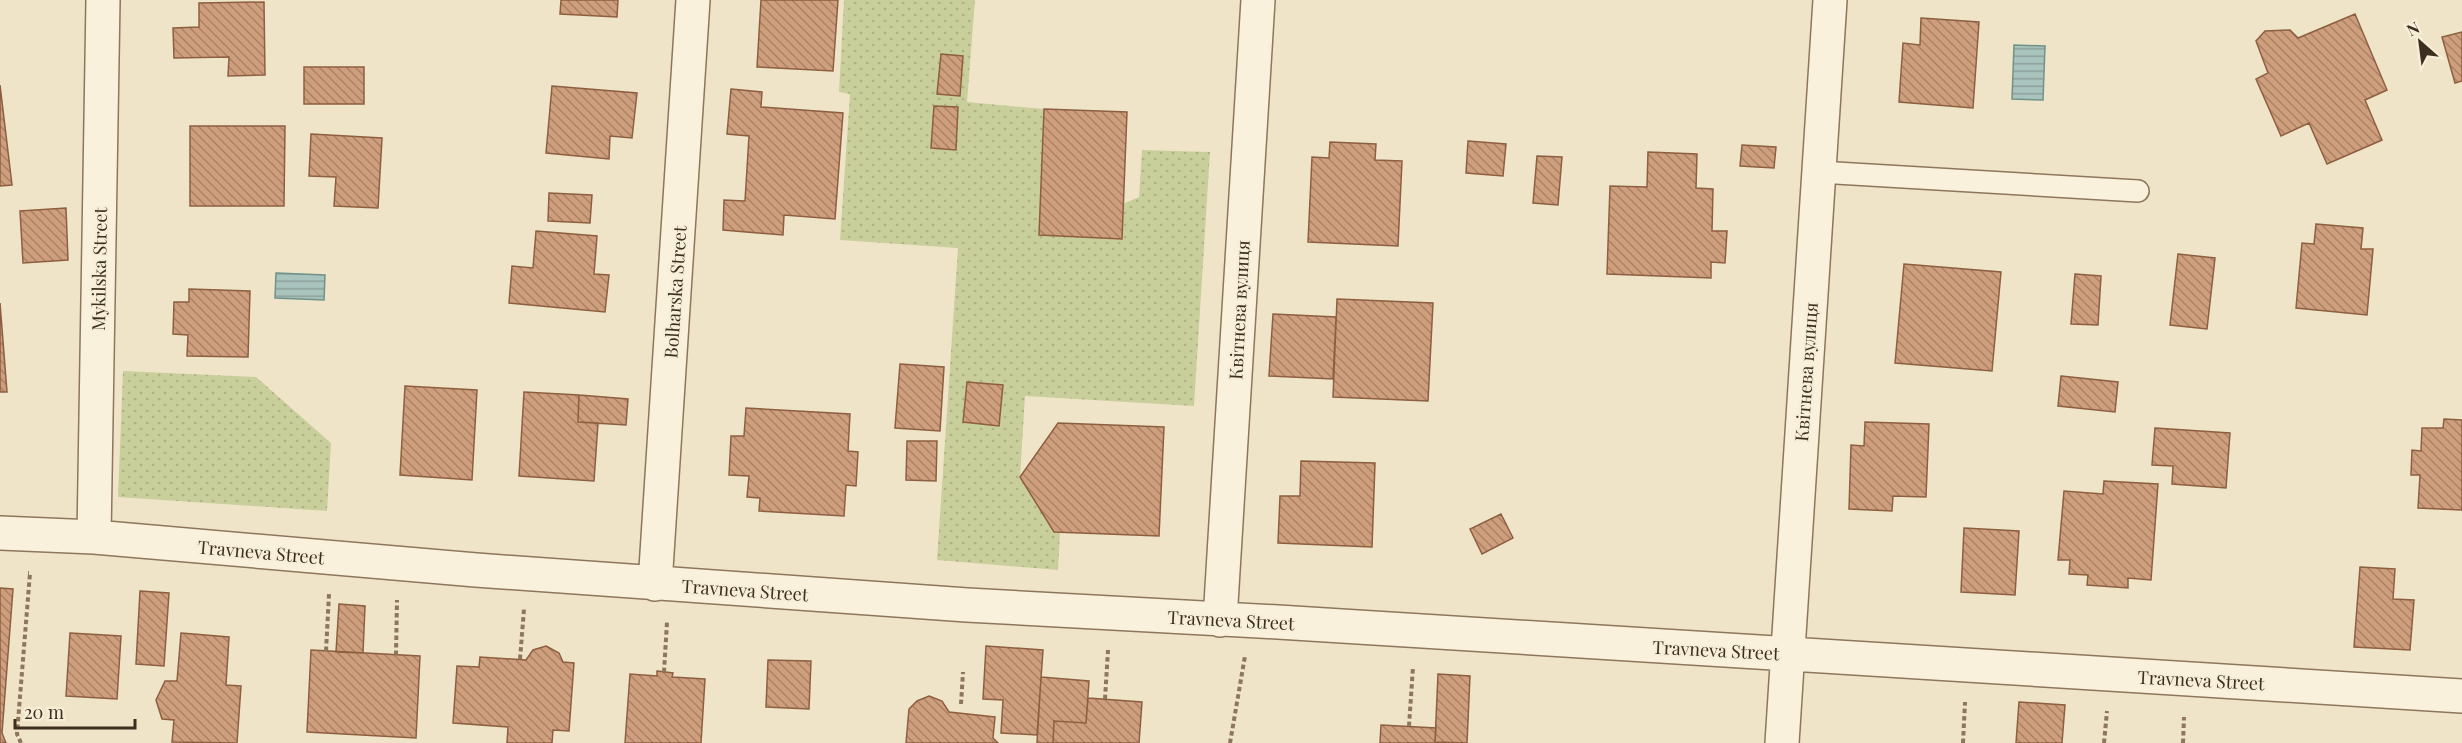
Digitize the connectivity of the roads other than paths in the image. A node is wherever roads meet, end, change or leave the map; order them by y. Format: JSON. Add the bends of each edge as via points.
{"nodes":[{"id":1,"x":103,"y":0,"type":"edge"},
{"id":2,"x":693,"y":0,"type":"edge"},
{"id":3,"x":1258,"y":0,"type":"edge"},
{"id":4,"x":1830,"y":0,"type":"edge"},
{"id":5,"x":1819,"y":172,"type":"junction"},
{"id":6,"x":2138,"y":192,"type":"dead end"},
{"id":7,"x":0,"y":533,"type":"edge"},
{"id":8,"x":94,"y":537,"type":"junction"},
{"id":9,"x":655,"y":584,"type":"junction"},
{"id":10,"x":1220,"y":620,"type":"junction"},
{"id":11,"x":1788,"y":654,"type":"junction"},
{"id":12,"x":2462,"y":696,"type":"edge"},
{"id":13,"x":1782,"y":743,"type":"edge"}],
"edges":[{"from":1,"to":8,"type":"street","name":"Mykilska Street"},
{"from":2,"to":9,"type":"street","name":"Bolharska Street"},
{"from":3,"to":10,"type":"street","name":"Квітнева вулиця"},
{"from":4,"to":5,"type":"street","name":"Квітнева вулиця"},
{"from":5,"to":6,"type":"lane"},
{"from":5,"to":11,"type":"street","name":"Квітнева вулиця"},
{"from":7,"to":8,"type":"street","name":"Travneva Street"},
{"from":8,"to":9,"type":"street","name":"Travneva Street"},
{"from":9,"to":10,"type":"street","name":"Travneva Street"},
{"from":10,"to":11,"type":"street","name":"Travneva Street"},
{"from":11,"to":12,"type":"street","name":"Travneva Street"},
{"from":11,"to":13,"type":"street","name":"Квітнева вулиця"}]}
